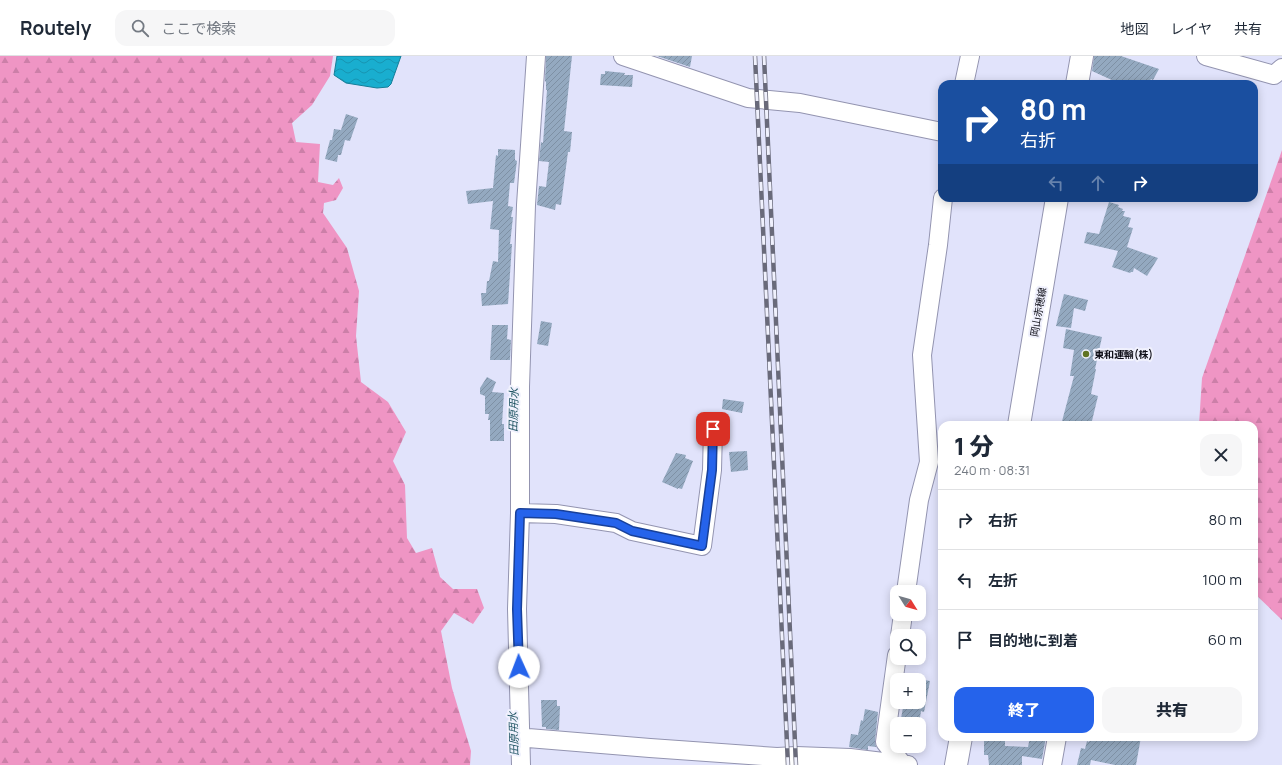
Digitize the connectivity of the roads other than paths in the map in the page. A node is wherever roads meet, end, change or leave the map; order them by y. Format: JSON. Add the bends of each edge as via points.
{"nodes":[{"id":1,"x":536,"y":56,"type":"edge"},
{"id":2,"x":623,"y":56,"type":"edge"},
{"id":3,"x":970,"y":56,"type":"edge"},
{"id":4,"x":1082,"y":56,"type":"edge"},
{"id":5,"x":1206,"y":56,"type":"edge"},
{"id":6,"x":1282,"y":68,"type":"edge"},
{"id":7,"x":965,"y":80,"type":"edge"},
{"id":8,"x":1078,"y":80,"type":"edge"},
{"id":9,"x":938,"y":131,"type":"edge"},
{"id":10,"x":943,"y":202,"type":"edge"},
{"id":11,"x":1056,"y":202,"type":"edge"},
{"id":12,"x":1020,"y":421,"type":"edge"},
{"id":13,"x":713,"y":429,"type":"dead end"},
{"id":14,"x":936,"y":462,"type":"edge"},
{"id":15,"x":520,"y":513,"type":"junction"},
{"id":16,"x":907,"y":585,"type":"edge"},
{"id":17,"x":896,"y":665,"type":"edge"},
{"id":18,"x":521,"y":738,"type":"junction"},
{"id":19,"x":960,"y":741,"type":"edge"},
{"id":20,"x":1056,"y":741,"type":"edge"},
{"id":21,"x":521,"y":765,"type":"edge"},
{"id":22,"x":904,"y":765,"type":"edge"},
{"id":23,"x":908,"y":765,"type":"edge"},
{"id":24,"x":956,"y":765,"type":"edge"},
{"id":25,"x":1052,"y":765,"type":"edge"}],
"edges":[{"from":1,"to":15,"type":"street","via":[[526,205],[520,386]]},
{"from":2,"to":9,"type":"street","via":[[748,98],[800,103]]},
{"from":3,"to":7,"type":"street"},
{"from":4,"to":8,"type":"main road"},
{"from":5,"to":6,"type":"street","via":[[1274,75]]},
{"from":10,"to":14,"type":"street","via":[[922,355]]},
{"from":11,"to":12,"type":"main road","name":"岡山赤穂線"},
{"from":13,"to":15,"type":"street","via":[[712,470],[702,546],[632,531],[616,523],[556,514]]},
{"from":14,"to":16,"type":"street","via":[[919,500]]},
{"from":15,"to":18,"type":"street","via":[[517,609]]},
{"from":17,"to":22,"type":"street","via":[[885,742]]},
{"from":18,"to":21,"type":"street"},
{"from":18,"to":22,"type":"street","via":[[777,757],[850,758]]},
{"from":19,"to":24,"type":"main road"},
{"from":20,"to":25,"type":"street"},
{"from":22,"to":23,"type":"street"}]}
